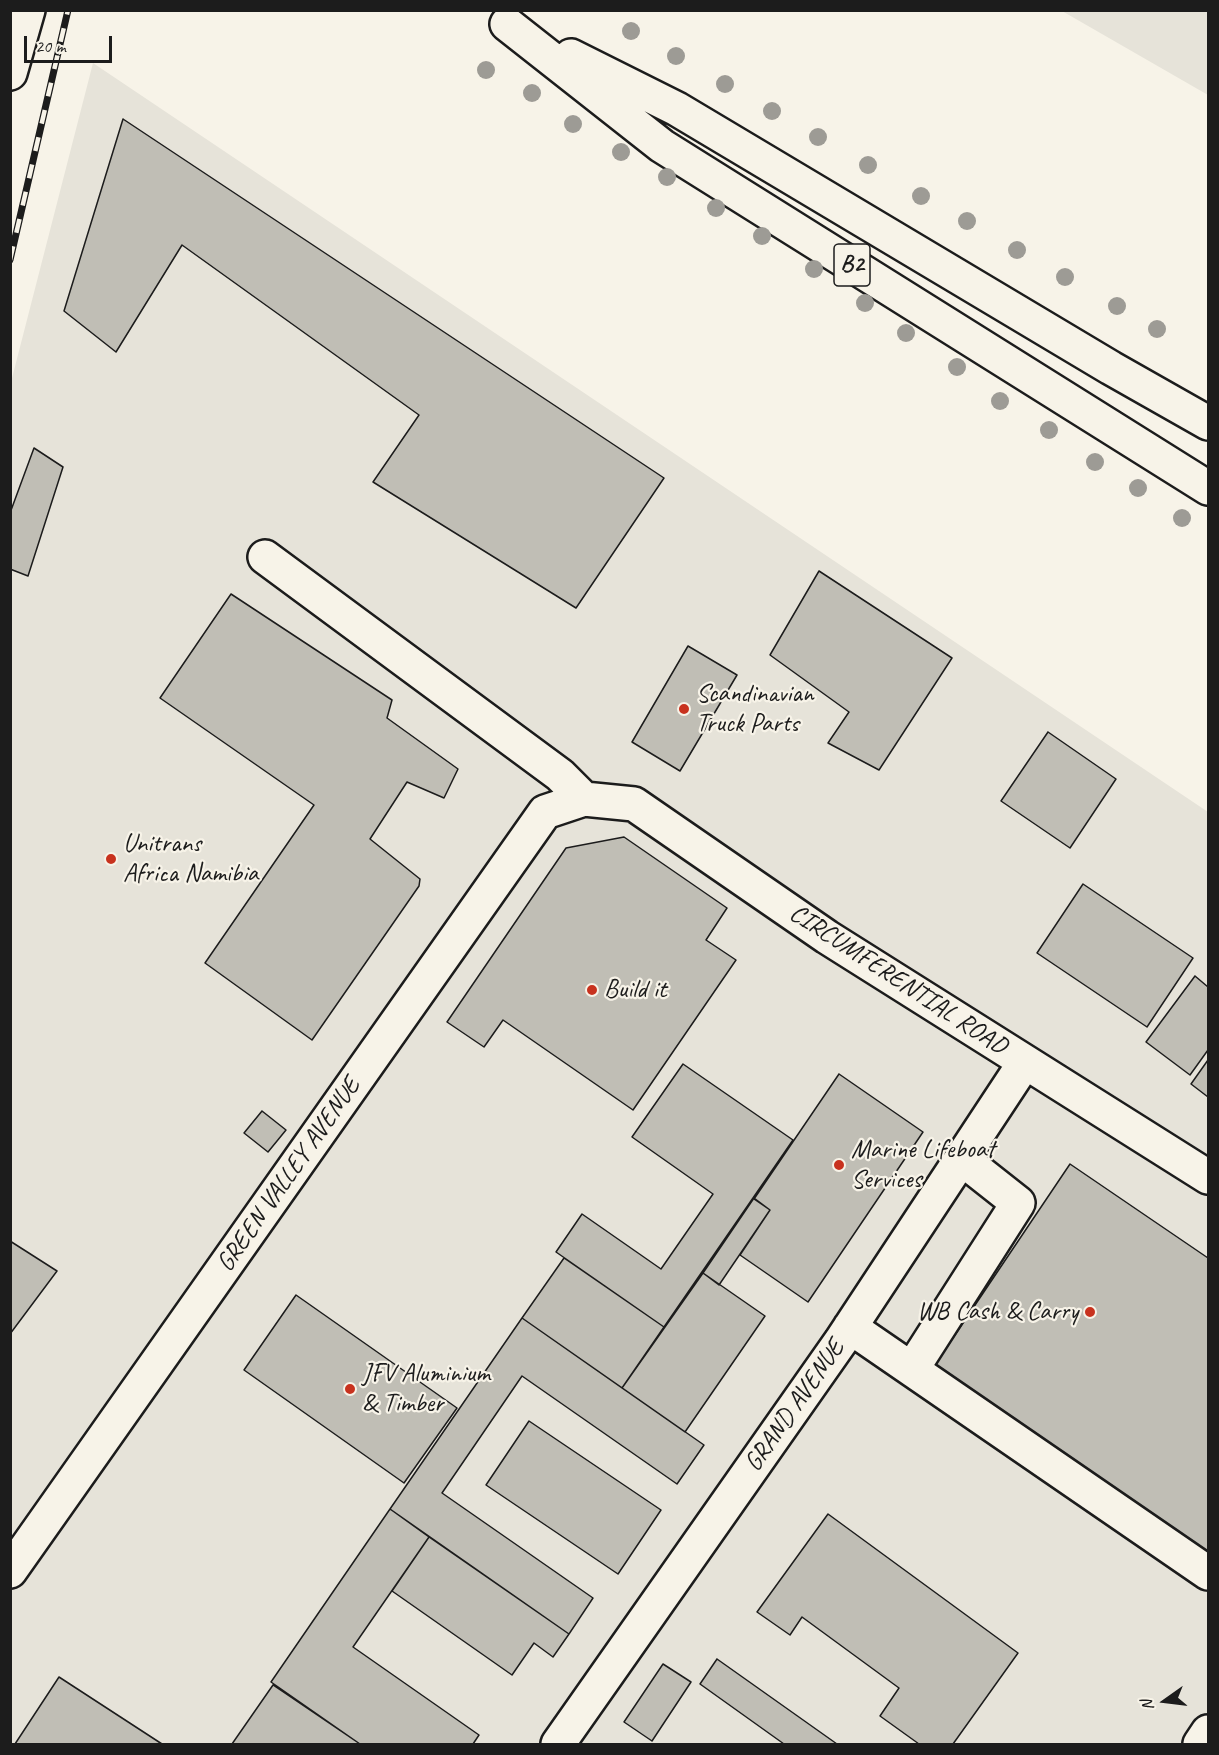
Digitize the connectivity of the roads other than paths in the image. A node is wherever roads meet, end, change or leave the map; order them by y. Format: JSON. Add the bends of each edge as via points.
{"nodes":[{"id":1,"x":28,"y":10,"type":"edge"},
{"id":2,"x":495,"y":17,"type":"edge"},
{"id":3,"x":10,"y":73,"type":"edge"},
{"id":4,"x":1209,"y":423,"type":"edge"},
{"id":5,"x":1209,"y":488,"type":"edge"},
{"id":6,"x":266,"y":557,"type":"dead end"},
{"id":7,"x":584,"y":799,"type":"junction"},
{"id":8,"x":1025,"y":1062,"type":"junction"},
{"id":9,"x":961,"y":1158,"type":"junction"},
{"id":10,"x":1209,"y":1177,"type":"edge"},
{"id":11,"x":850,"y":1327,"type":"junction"},
{"id":12,"x":912,"y":1370,"type":"junction"},
{"id":13,"x":10,"y":1571,"type":"edge"},
{"id":14,"x":1209,"y":1573,"type":"edge"},
{"id":15,"x":1209,"y":1732,"type":"edge"},
{"id":16,"x":558,"y":1744,"type":"edge"},
{"id":17,"x":1200,"y":1744,"type":"edge"}],
"edges":[{"from":1,"to":3,"type":"main road"},
{"from":2,"to":4,"type":"main road","number":"B2","via":[[677,109]]},
{"from":2,"to":5,"type":"main road","number":"B2","via":[[662,146]]},
{"from":6,"to":7,"type":"main road","via":[[560,775]]},
{"from":7,"to":8,"type":"main road","name":"CIRCUMFERENTIAL ROAD","via":[[634,804],[827,938]]},
{"from":7,"to":13,"type":"main road","name":"GREEN VALLEY AVENUE","via":[[545,812]]},
{"from":8,"to":9,"type":"main road","name":"GRAND AVENUE"},
{"from":8,"to":10,"type":"main road","name":"CIRCUMFERENTIAL ROAD"},
{"from":9,"to":11,"type":"main road","name":"GRAND AVENUE"},
{"from":9,"to":12,"type":"main road","via":[[1018,1203]]},
{"from":11,"to":12,"type":"main road"},
{"from":11,"to":16,"type":"main road","name":"GRAND AVENUE"},
{"from":12,"to":14,"type":"main road"},
{"from":15,"to":17,"type":"main road"}]}
